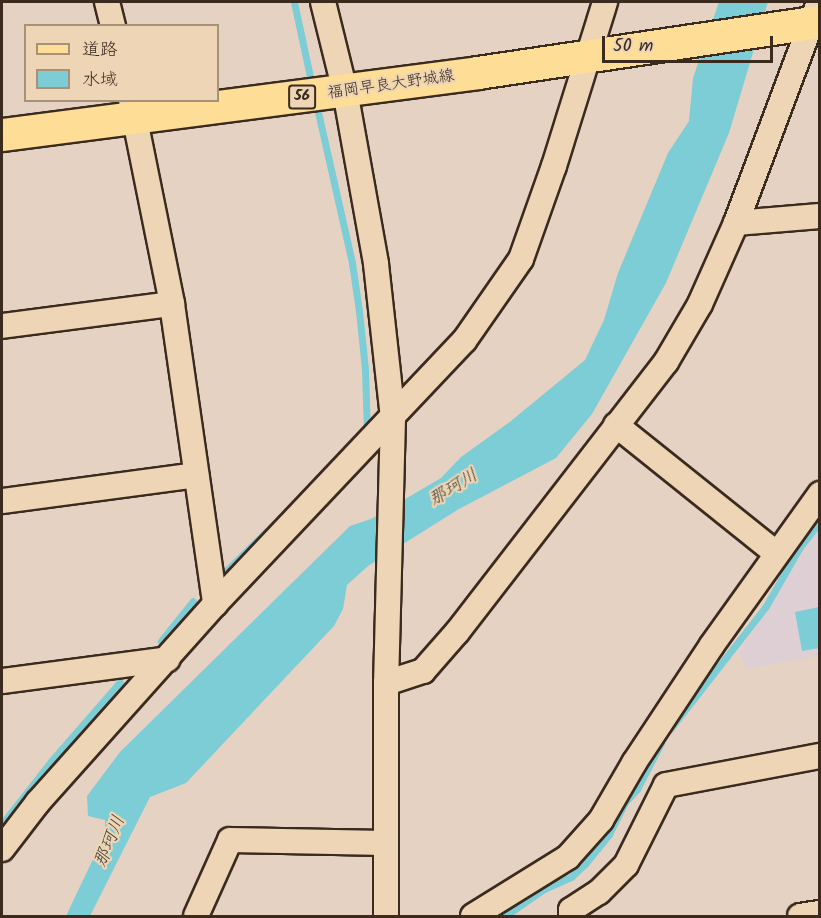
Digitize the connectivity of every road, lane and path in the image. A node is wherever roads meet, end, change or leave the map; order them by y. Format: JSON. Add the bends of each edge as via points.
{"nodes":[{"id":1,"x":107,"y":2,"type":"edge"},
{"id":2,"x":323,"y":2,"type":"edge"},
{"id":3,"x":605,"y":2,"type":"edge"},
{"id":4,"x":811,"y":18,"type":"edge"},
{"id":5,"x":112,"y":24,"type":"edge"},
{"id":6,"x":594,"y":56,"type":"junction"},
{"id":7,"x":345,"y":91,"type":"junction"},
{"id":8,"x":215,"y":102,"type":"edge"},
{"id":9,"x":219,"y":102,"type":"edge"},
{"id":10,"x":133,"y":109,"type":"edge"},
{"id":11,"x":2,"y":135,"type":"edge"},
{"id":12,"x":819,"y":216,"type":"edge"},
{"id":13,"x":736,"y":223,"type":"junction"},
{"id":14,"x":172,"y":304,"type":"junction"},
{"id":15,"x":2,"y":326,"type":"edge"},
{"id":16,"x":393,"y":418,"type":"junction"},
{"id":17,"x":616,"y":425,"type":"junction"},
{"id":18,"x":196,"y":475,"type":"junction"},
{"id":19,"x":819,"y":494,"type":"edge"},
{"id":20,"x":2,"y":501,"type":"edge"},
{"id":21,"x":776,"y":553,"type":"junction"},
{"id":22,"x":215,"y":604,"type":"junction"},
{"id":23,"x":168,"y":659,"type":"junction"},
{"id":24,"x":387,"y":671,"type":"junction"},
{"id":25,"x":2,"y":681,"type":"edge"},
{"id":26,"x":819,"y":756,"type":"edge"},
{"id":27,"x":634,"y":763,"type":"junction"},
{"id":28,"x":666,"y":784,"type":"junction"},
{"id":29,"x":386,"y":843,"type":"junction"},
{"id":30,"x":2,"y":849,"type":"edge"},
{"id":31,"x":819,"y":913,"type":"edge"},
{"id":32,"x":196,"y":916,"type":"edge"},
{"id":33,"x":386,"y":916,"type":"edge"},
{"id":34,"x":473,"y":916,"type":"edge"},
{"id":35,"x":571,"y":916,"type":"edge"},
{"id":36,"x":800,"y":916,"type":"edge"}],
"edges":[{"from":1,"to":5,"type":"street"},
{"from":2,"to":7,"type":"street"},
{"from":3,"to":6,"type":"street"},
{"from":4,"to":6,"type":"main road","number":"56"},
{"from":4,"to":13,"type":"street"},
{"from":6,"to":7,"type":"main road","name":"福岡早良大野城線","number":"56"},
{"from":6,"to":16,"type":"street","via":[[521,259],[464,341]]},
{"from":7,"to":9,"type":"main road","name":"福岡早良大野城線","number":"56"},
{"from":7,"to":16,"type":"street","via":[[376,264]]},
{"from":8,"to":10,"type":"main road","name":"福岡早良大野城線","number":"56"},
{"from":10,"to":11,"type":"main road","name":"福岡早良大野城線","number":"56"},
{"from":10,"to":14,"type":"street"},
{"from":12,"to":13,"type":"street"},
{"from":13,"to":17,"type":"street","via":[[694,314],[666,362]]},
{"from":14,"to":15,"type":"street"},
{"from":14,"to":18,"type":"street"},
{"from":16,"to":22,"type":"street"},
{"from":16,"to":24,"type":"street"},
{"from":17,"to":21,"type":"street"},
{"from":17,"to":24,"type":"street","via":[[423,671]]},
{"from":18,"to":20,"type":"street"},
{"from":18,"to":22,"type":"street"},
{"from":19,"to":21,"type":"street"},
{"from":21,"to":27,"type":"street"},
{"from":22,"to":23,"type":"street"},
{"from":23,"to":25,"type":"street"},
{"from":23,"to":30,"type":"street","via":[[38,802]]},
{"from":24,"to":29,"type":"street"},
{"from":26,"to":28,"type":"street"},
{"from":27,"to":28,"type":"street"},
{"from":27,"to":34,"type":"street","via":[[602,820],[568,857]]},
{"from":28,"to":35,"type":"street","via":[[626,866],[599,892],[571,910]]},
{"from":29,"to":32,"type":"street","via":[[230,840]]},
{"from":29,"to":33,"type":"street"},
{"from":31,"to":36,"type":"street"}]}
